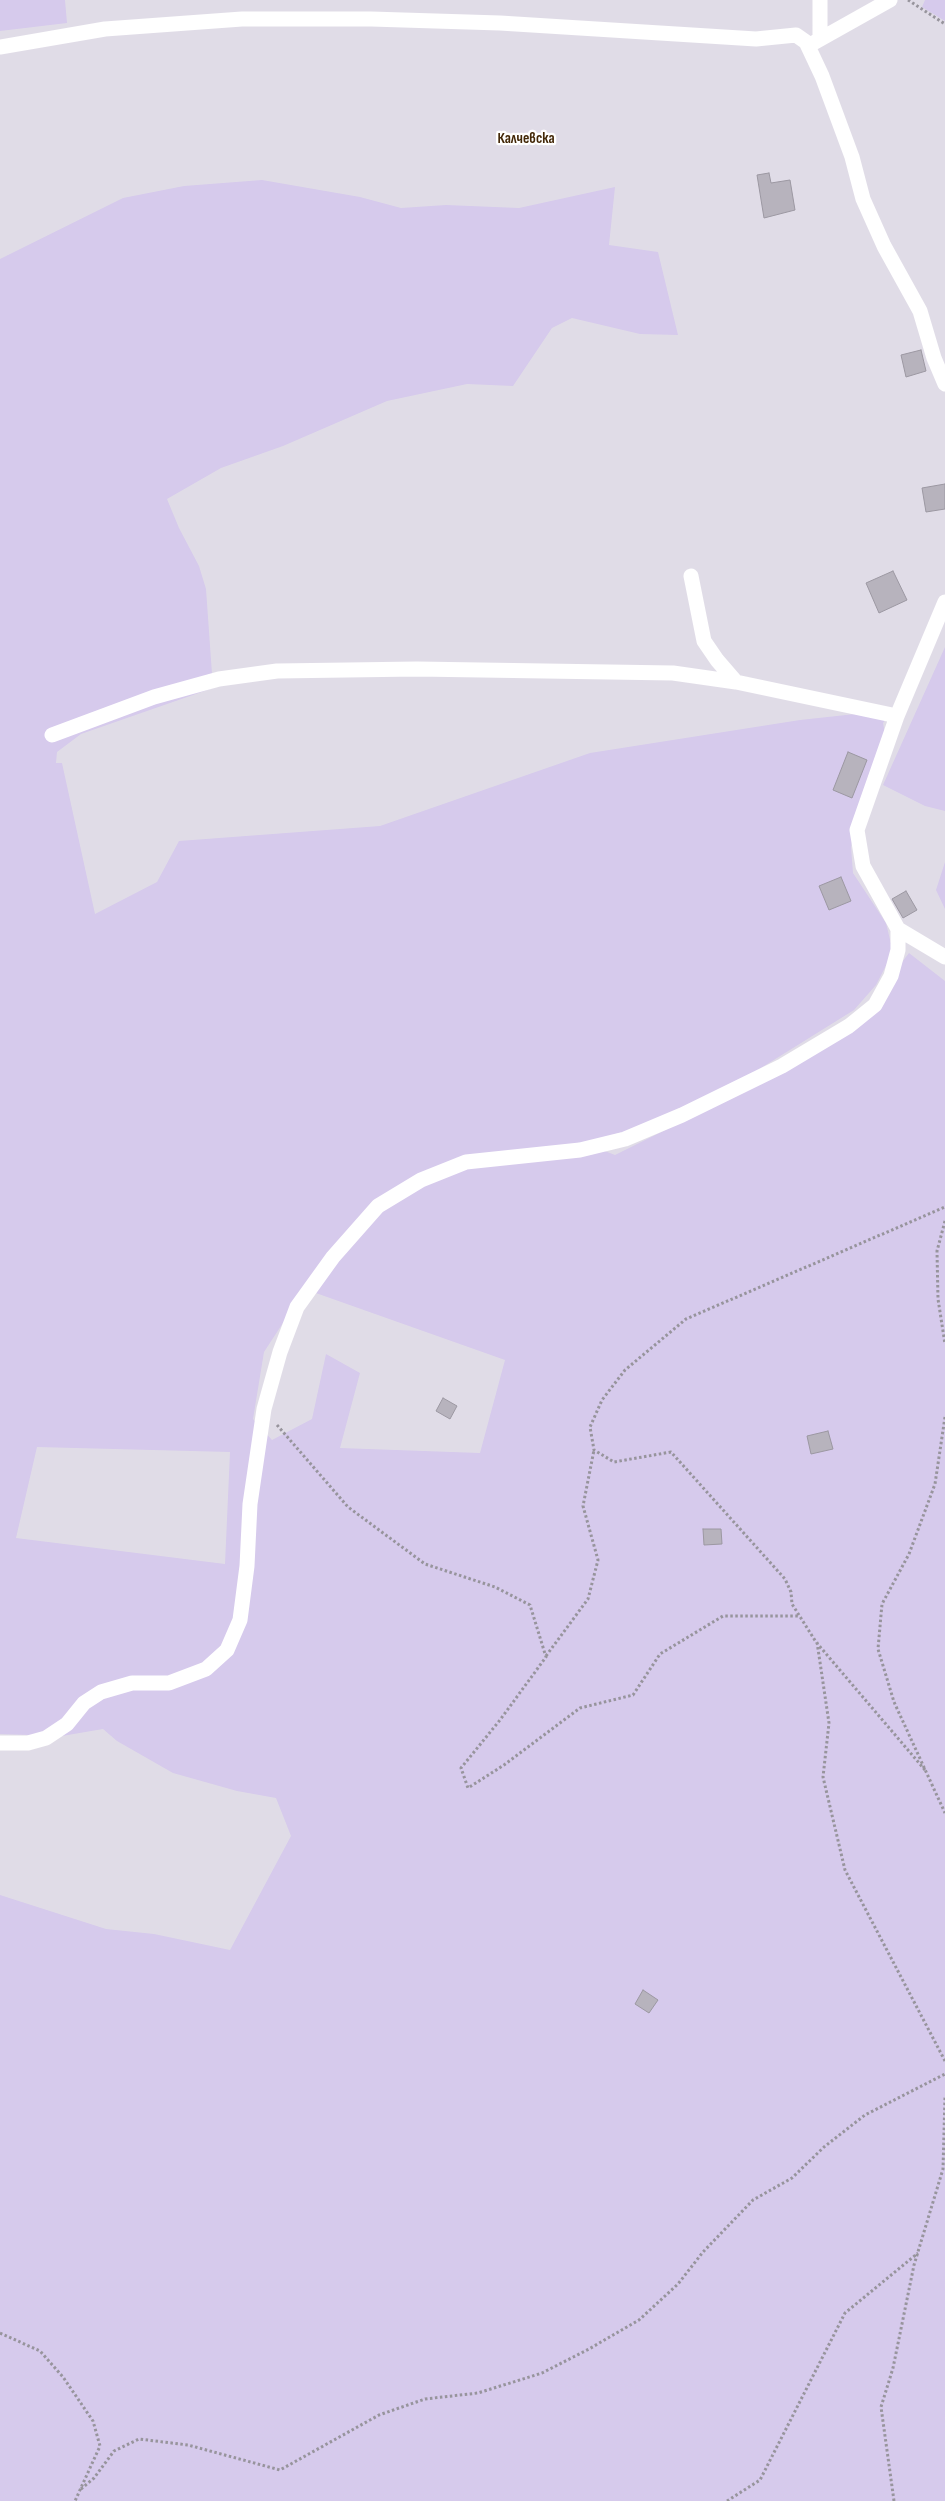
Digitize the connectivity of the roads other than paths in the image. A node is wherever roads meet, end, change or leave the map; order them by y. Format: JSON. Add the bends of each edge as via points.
{"nodes":[{"id":1,"x":820,"y":0,"type":"edge"},
{"id":2,"x":890,"y":0,"type":"edge"},
{"id":3,"x":814,"y":43,"type":"junction"},
{"id":4,"x":0,"y":47,"type":"edge"},
{"id":5,"x":945,"y":384,"type":"edge"},
{"id":6,"x":691,"y":576,"type":"dead end"},
{"id":7,"x":945,"y":602,"type":"edge"},
{"id":8,"x":736,"y":682,"type":"junction"},
{"id":9,"x":897,"y":716,"type":"junction"},
{"id":10,"x":52,"y":735,"type":"dead end"},
{"id":11,"x":898,"y":929,"type":"junction"},
{"id":12,"x":945,"y":957,"type":"edge"},
{"id":13,"x":0,"y":1743,"type":"edge"}],
"edges":[{"from":1,"to":3,"type":"street"},
{"from":2,"to":3,"type":"street"},
{"from":3,"to":4,"type":"street","via":[[796,35],[756,39],[500,23],[242,19],[105,29]]},
{"from":3,"to":5,"type":"street","via":[[863,199],[884,246],[920,311]]},
{"from":6,"to":8,"type":"street","via":[[704,641]]},
{"from":7,"to":9,"type":"street"},
{"from":8,"to":9,"type":"street"},
{"from":8,"to":10,"type":"street","via":[[673,672],[417,669],[277,672],[220,679],[154,697]]},
{"from":9,"to":11,"type":"street","via":[[857,830],[863,866]]},
{"from":11,"to":12,"type":"street"},
{"from":11,"to":13,"type":"street","via":[[898,950],[891,976],[875,1005],[848,1026],[782,1066],[625,1139],[580,1150],[466,1162],[420,1180],[378,1206],[333,1257],[297,1308],[280,1352],[264,1409],[250,1504],[240,1620],[227,1650],[206,1669],[169,1683],[132,1683],[101,1692],[84,1703],[67,1724],[46,1738],[28,1743]]}]}
